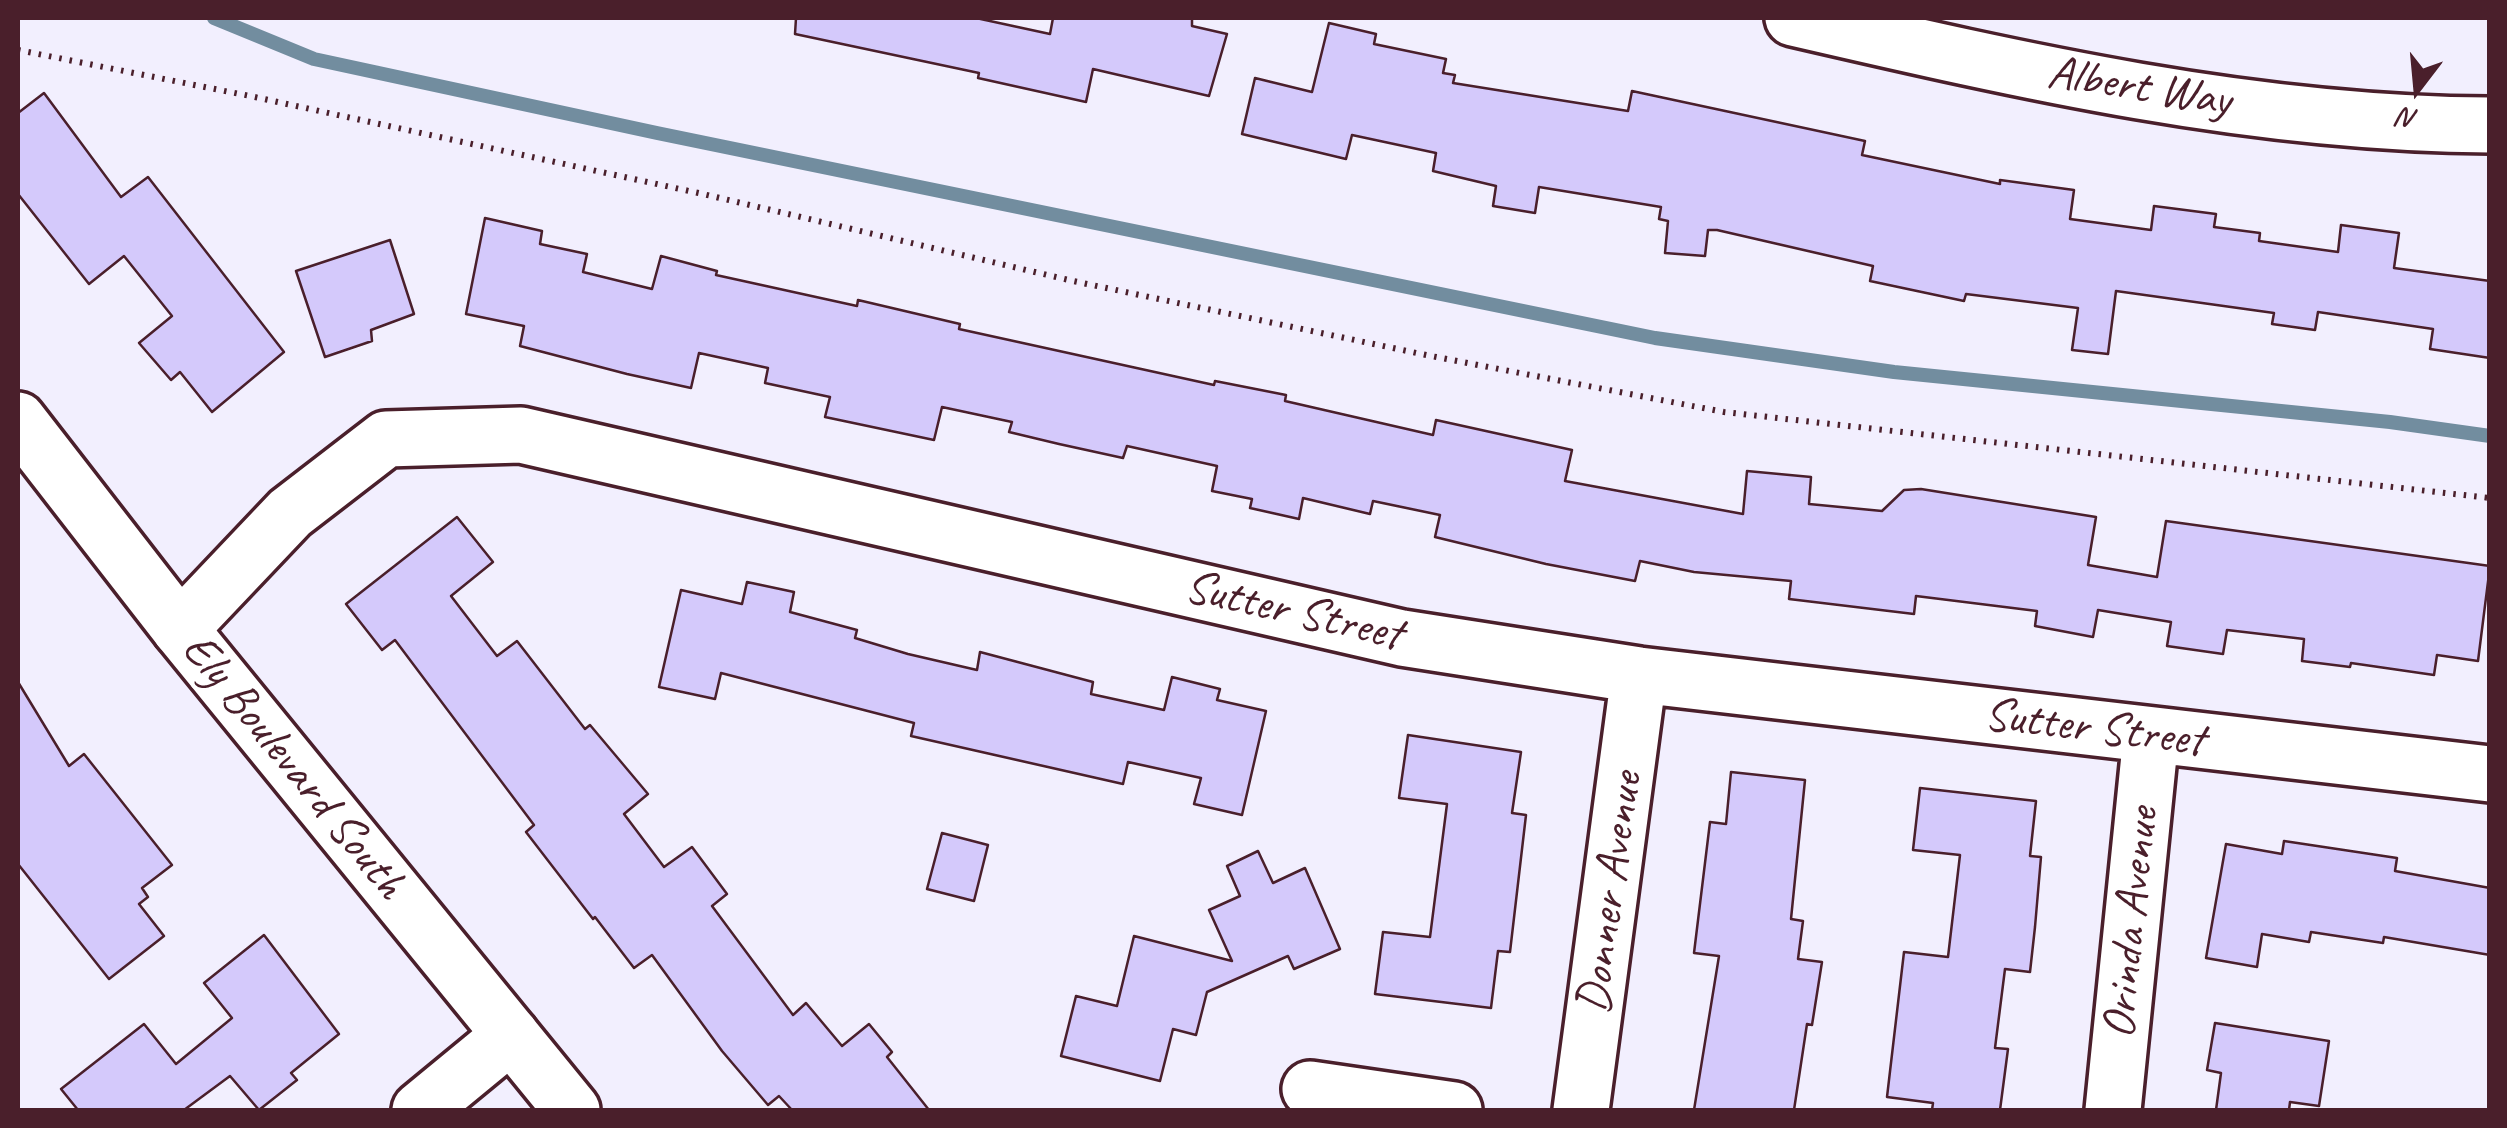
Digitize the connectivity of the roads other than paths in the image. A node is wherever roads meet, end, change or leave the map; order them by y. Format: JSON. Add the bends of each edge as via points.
{"nodes":[{"id":1,"x":1793,"y":18,"type":"edge"},
{"id":2,"x":1943,"y":35,"type":"edge"},
{"id":3,"x":2490,"y":125,"type":"edge"},
{"id":4,"x":18,"y":420,"type":"edge"},
{"id":5,"x":180,"y":630,"type":"junction"},
{"id":6,"x":1639,"y":675,"type":"junction"},
{"id":7,"x":2151,"y":736,"type":"junction"},
{"id":8,"x":2490,"y":774,"type":"edge"},
{"id":9,"x":511,"y":1034,"type":"junction"},
{"id":10,"x":1310,"y":1089,"type":"dead end"},
{"id":11,"x":420,"y":1110,"type":"edge"},
{"id":12,"x":572,"y":1110,"type":"edge"},
{"id":13,"x":1454,"y":1110,"type":"edge"},
{"id":14,"x":1581,"y":1110,"type":"edge"},
{"id":15,"x":2113,"y":1110,"type":"edge"}],
"edges":[{"from":1,"to":2,"type":"street","name":"Albert Way"},
{"from":2,"to":3,"type":"street","name":"Albert Way","via":[[2152,96],[2400,125]]},
{"from":4,"to":5,"type":"street","name":"Ely Boulevard South"},
{"from":5,"to":6,"type":"street","name":"Sutter Street","via":[[290,513],[386,440],[520,435],[1402,638]]},
{"from":5,"to":9,"type":"street","name":"Ely Boulevard South"},
{"from":6,"to":7,"type":"street","name":"Sutter Street"},
{"from":6,"to":14,"type":"street","name":"Donner Avenue"},
{"from":7,"to":8,"type":"street","name":"Sutter Street"},
{"from":7,"to":15,"type":"street","name":"Orinda Avenue"},
{"from":9,"to":11,"type":"street"},
{"from":9,"to":12,"type":"street","name":"Ely Boulevard South"},
{"from":10,"to":13,"type":"street"}]}
